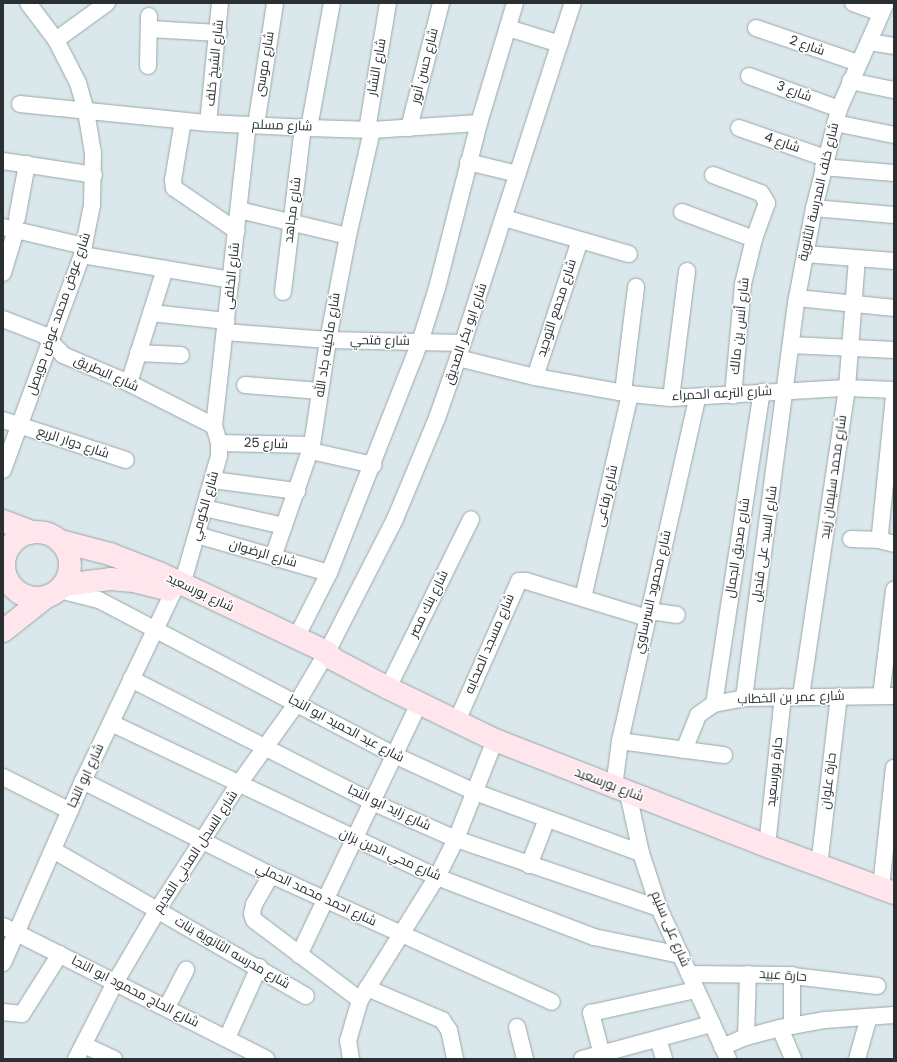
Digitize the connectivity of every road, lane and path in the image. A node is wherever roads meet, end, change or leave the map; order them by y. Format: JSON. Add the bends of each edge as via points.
{"nodes":[{"id":1,"x":28,"y":3,"type":"edge"},
{"id":2,"x":107,"y":3,"type":"edge"},
{"id":3,"x":220,"y":3,"type":"edge"},
{"id":4,"x":275,"y":3,"type":"edge"},
{"id":5,"x":332,"y":3,"type":"edge"},
{"id":6,"x":388,"y":3,"type":"edge"},
{"id":7,"x":441,"y":3,"type":"edge"},
{"id":8,"x":515,"y":3,"type":"edge"},
{"id":9,"x":573,"y":3,"type":"edge"},
{"id":10,"x":853,"y":3,"type":"edge"},
{"id":11,"x":883,"y":8,"type":"edge"},
{"id":12,"x":508,"y":28,"type":"junction"},
{"id":13,"x":756,"y":28,"type":"dead end"},
{"id":14,"x":219,"y":33,"type":"junction"},
{"id":15,"x":56,"y":40,"type":"junction"},
{"id":16,"x":868,"y":42,"type":"junction"},
{"id":17,"x":560,"y":44,"type":"junction"},
{"id":18,"x":894,"y":46,"type":"edge"},
{"id":19,"x":858,"y":63,"type":"junction"},
{"id":20,"x":148,"y":66,"type":"dead end"},
{"id":21,"x":750,"y":76,"type":"dead end"},
{"id":22,"x":850,"y":81,"type":"junction"},
{"id":23,"x":894,"y":90,"type":"edge"},
{"id":24,"x":20,"y":104,"type":"dead end"},
{"id":25,"x":86,"y":111,"type":"junction"},
{"id":26,"x":837,"y":116,"type":"junction"},
{"id":27,"x":182,"y":121,"type":"junction"},
{"id":28,"x":208,"y":123,"type":"junction"},
{"id":29,"x":479,"y":123,"type":"junction"},
{"id":30,"x":252,"y":125,"type":"junction"},
{"id":31,"x":306,"y":128,"type":"junction"},
{"id":32,"x":409,"y":128,"type":"junction"},
{"id":33,"x":739,"y":128,"type":"dead end"},
{"id":34,"x":369,"y":130,"type":"junction"},
{"id":35,"x":894,"y":135,"type":"edge"},
{"id":36,"x":3,"y":161,"type":"edge"},
{"id":37,"x":468,"y":162,"type":"junction"},
{"id":38,"x":824,"y":162,"type":"junction"},
{"id":39,"x":26,"y":164,"type":"junction"},
{"id":40,"x":894,"y":173,"type":"edge"},
{"id":41,"x":518,"y":174,"type":"junction"},
{"id":42,"x":94,"y":175,"type":"junction"},
{"id":43,"x":713,"y":176,"type":"dead end"},
{"id":44,"x":814,"y":208,"type":"junction"},
{"id":45,"x":239,"y":210,"type":"junction"},
{"id":46,"x":682,"y":212,"type":"dead end"},
{"id":47,"x":894,"y":215,"type":"edge"},
{"id":48,"x":504,"y":218,"type":"junction"},
{"id":49,"x":292,"y":222,"type":"junction"},
{"id":50,"x":12,"y":225,"type":"edge"},
{"id":51,"x":237,"y":231,"type":"junction"},
{"id":52,"x":348,"y":236,"type":"junction"},
{"id":53,"x":754,"y":239,"type":"junction"},
{"id":54,"x":580,"y":240,"type":"junction"},
{"id":55,"x":83,"y":251,"type":"junction"},
{"id":56,"x":629,"y":254,"type":"dead end"},
{"id":57,"x":805,"y":254,"type":"junction"},
{"id":58,"x":857,"y":258,"type":"junction"},
{"id":59,"x":894,"y":261,"type":"edge"},
{"id":60,"x":165,"y":269,"type":"junction"},
{"id":61,"x":687,"y":271,"type":"dead end"},
{"id":62,"x":3,"y":272,"type":"edge"},
{"id":63,"x":231,"y":280,"type":"junction"},
{"id":64,"x":636,"y":287,"type":"dead end"},
{"id":65,"x":283,"y":292,"type":"dead end"},
{"id":66,"x":797,"y":298,"type":"junction"},
{"id":67,"x":853,"y":304,"type":"junction"},
{"id":68,"x":894,"y":308,"type":"edge"},
{"id":69,"x":151,"y":313,"type":"junction"},
{"id":70,"x":3,"y":319,"type":"edge"},
{"id":71,"x":226,"y":327,"type":"junction"},
{"id":72,"x":328,"y":340,"type":"junction"},
{"id":73,"x":420,"y":342,"type":"junction"},
{"id":74,"x":51,"y":343,"type":"junction"},
{"id":75,"x":463,"y":343,"type":"junction"},
{"id":76,"x":791,"y":345,"type":"junction"},
{"id":77,"x":850,"y":348,"type":"junction"},
{"id":78,"x":894,"y":350,"type":"edge"},
{"id":79,"x":138,"y":353,"type":"junction"},
{"id":80,"x":181,"y":355,"type":"dead end"},
{"id":81,"x":458,"y":358,"type":"junction"},
{"id":82,"x":535,"y":377,"type":"junction"},
{"id":83,"x":128,"y":383,"type":"junction"},
{"id":84,"x":245,"y":385,"type":"dead end"},
{"id":85,"x":847,"y":388,"type":"junction"},
{"id":86,"x":894,"y":390,"type":"edge"},
{"id":87,"x":320,"y":391,"type":"junction"},
{"id":88,"x":786,"y":391,"type":"junction"},
{"id":89,"x":762,"y":392,"type":"junction"},
{"id":90,"x":627,"y":393,"type":"junction"},
{"id":91,"x":733,"y":396,"type":"junction"},
{"id":92,"x":894,"y":396,"type":"edge"},
{"id":93,"x":671,"y":398,"type":"junction"},
{"id":94,"x":697,"y":398,"type":"junction"},
{"id":95,"x":3,"y":420,"type":"edge"},
{"id":96,"x":20,"y":425,"type":"junction"},
{"id":97,"x":214,"y":426,"type":"junction"},
{"id":98,"x":219,"y":443,"type":"junction"},
{"id":99,"x":8,"y":444,"type":"edge"},
{"id":100,"x":311,"y":448,"type":"junction"},
{"id":101,"x":126,"y":460,"type":"dead end"},
{"id":102,"x":373,"y":465,"type":"junction"},
{"id":103,"x":3,"y":470,"type":"edge"},
{"id":104,"x":213,"y":480,"type":"junction"},
{"id":105,"x":297,"y":491,"type":"junction"},
{"id":106,"x":889,"y":494,"type":"edge"},
{"id":107,"x":204,"y":508,"type":"junction"},
{"id":108,"x":471,"y":519,"type":"dead end"},
{"id":109,"x":3,"y":521,"type":"edge"},
{"id":110,"x":284,"y":526,"type":"junction"},
{"id":111,"x":32,"y":532,"type":"junction"},
{"id":112,"x":197,"y":535,"type":"junction"},
{"id":113,"x":851,"y":539,"type":"dead end"},
{"id":114,"x":60,"y":541,"type":"junction"},
{"id":115,"x":888,"y":542,"type":"edge"},
{"id":116,"x":273,"y":557,"type":"junction"},
{"id":117,"x":4,"y":562,"type":"edge"},
{"id":118,"x":329,"y":573,"type":"junction"},
{"id":119,"x":178,"y":588,"type":"junction"},
{"id":120,"x":894,"y":590,"type":"edge"},
{"id":121,"x":56,"y":591,"type":"junction"},
{"id":122,"x":583,"y":598,"type":"junction"},
{"id":123,"x":648,"y":614,"type":"junction"},
{"id":124,"x":677,"y":615,"type":"dead end"},
{"id":125,"x":156,"y":629,"type":"junction"},
{"id":126,"x":3,"y":631,"type":"edge"},
{"id":127,"x":296,"y":638,"type":"junction"},
{"id":128,"x":327,"y":657,"type":"junction"},
{"id":129,"x":132,"y":679,"type":"junction"},
{"id":130,"x":388,"y":688,"type":"junction"},
{"id":131,"x":801,"y":696,"type":"junction"},
{"id":132,"x":839,"y":696,"type":"junction"},
{"id":133,"x":887,"y":696,"type":"edge"},
{"id":134,"x":783,"y":697,"type":"junction"},
{"id":135,"x":744,"y":698,"type":"junction"},
{"id":136,"x":297,"y":703,"type":"junction"},
{"id":137,"x":419,"y":704,"type":"junction"},
{"id":138,"x":714,"y":704,"type":"junction"},
{"id":139,"x":457,"y":721,"type":"junction"},
{"id":140,"x":111,"y":723,"type":"junction"},
{"id":141,"x":495,"y":740,"type":"junction"},
{"id":142,"x":620,"y":741,"type":"junction"},
{"id":143,"x":265,"y":749,"type":"junction"},
{"id":144,"x":684,"y":750,"type":"junction"},
{"id":145,"x":394,"y":755,"type":"junction"},
{"id":146,"x":724,"y":755,"type":"dead end"},
{"id":147,"x":894,"y":768,"type":"edge"},
{"id":148,"x":3,"y":778,"type":"edge"},
{"id":149,"x":83,"y":781,"type":"junction"},
{"id":150,"x":238,"y":785,"type":"junction"},
{"id":151,"x":621,"y":790,"type":"junction"},
{"id":152,"x":474,"y":792,"type":"junction"},
{"id":153,"x":372,"y":802,"type":"junction"},
{"id":154,"x":70,"y":811,"type":"junction"},
{"id":155,"x":547,"y":819,"type":"junction"},
{"id":156,"x":456,"y":838,"type":"junction"},
{"id":157,"x":354,"y":840,"type":"junction"},
{"id":158,"x":201,"y":841,"type":"junction"},
{"id":159,"x":767,"y":846,"type":"junction"},
{"id":160,"x":53,"y":850,"type":"junction"},
{"id":161,"x":641,"y":853,"type":"junction"},
{"id":162,"x":529,"y":865,"type":"junction"},
{"id":163,"x":819,"y":866,"type":"junction"},
{"id":164,"x":271,"y":874,"type":"junction"},
{"id":165,"x":437,"y":877,"type":"junction"},
{"id":166,"x":887,"y":890,"type":"edge"},
{"id":167,"x":326,"y":898,"type":"junction"},
{"id":168,"x":660,"y":908,"type":"junction"},
{"id":169,"x":158,"y":911,"type":"junction"},
{"id":170,"x":10,"y":929,"type":"edge"},
{"id":171,"x":400,"y":935,"type":"junction"},
{"id":172,"x":60,"y":954,"type":"junction"},
{"id":173,"x":299,"y":955,"type":"junction"},
{"id":174,"x":682,"y":955,"type":"junction"},
{"id":175,"x":3,"y":963,"type":"edge"},
{"id":176,"x":259,"y":967,"type":"junction"},
{"id":177,"x":186,"y":970,"type":"dead end"},
{"id":178,"x":689,"y":974,"type":"junction"},
{"id":179,"x":748,"y":974,"type":"junction"},
{"id":180,"x":792,"y":976,"type":"junction"},
{"id":181,"x":116,"y":981,"type":"junction"},
{"id":182,"x":877,"y":986,"type":"dead end"},
{"id":183,"x":696,"y":990,"type":"junction"},
{"id":184,"x":363,"y":994,"type":"junction"},
{"id":185,"x":306,"y":996,"type":"dead end"},
{"id":186,"x":552,"y":1002,"type":"dead end"},
{"id":187,"x":167,"y":1007,"type":"junction"},
{"id":188,"x":11,"y":1014,"type":"edge"},
{"id":189,"x":894,"y":1015,"type":"edge"},
{"id":190,"x":869,"y":1017,"type":"junction"},
{"id":191,"x":712,"y":1024,"type":"junction"},
{"id":192,"x":517,"y":1027,"type":"dead end"},
{"id":193,"x":786,"y":1027,"type":"junction"},
{"id":194,"x":746,"y":1037,"type":"junction"},
{"id":195,"x":227,"y":1038,"type":"junction"},
{"id":196,"x":658,"y":1039,"type":"junction"},
{"id":197,"x":80,"y":1052,"type":"edge"},
{"id":198,"x":725,"y":1053,"type":"edge"},
{"id":199,"x":603,"y":1056,"type":"edge"},
{"id":200,"x":114,"y":1059,"type":"edge"},
{"id":201,"x":266,"y":1059,"type":"edge"},
{"id":202,"x":351,"y":1059,"type":"edge"},
{"id":203,"x":455,"y":1059,"type":"edge"},
{"id":204,"x":525,"y":1059,"type":"edge"},
{"id":205,"x":582,"y":1059,"type":"edge"},
{"id":206,"x":664,"y":1059,"type":"edge"},
{"id":207,"x":793,"y":1059,"type":"edge"},
{"id":208,"x":857,"y":1059,"type":"edge"}],
"edges":[{"from":1,"to":15,"type":"street","name":"شارع عوض محمد عوض حويصل"},
{"from":2,"to":15,"type":"street"},
{"from":3,"to":14,"type":"street","name":"شارع الشيخ خلف"},
{"from":4,"to":30,"type":"street","name":"شارع موسى"},
{"from":5,"to":31,"type":"street","name":"شارع مجاهد"},
{"from":6,"to":34,"type":"street","name":"شارع النشار"},
{"from":7,"to":32,"type":"street","name":"شارع حسن أنور"},
{"from":8,"to":12,"type":"street"},
{"from":9,"to":17,"type":"street","name":"شارع ابو بكر الصديق"},
{"from":10,"to":11,"type":"street"},
{"from":11,"to":16,"type":"street","name":"شارع خلف المدرسة الثانوية"},
{"from":12,"to":17,"type":"street"},
{"from":12,"to":29,"type":"street"},
{"from":13,"to":19,"type":"street","name":"شارع 2"},
{"from":14,"to":20,"type":"street","via":[[149,22]]},
{"from":14,"to":28,"type":"street","name":"شارع الشيخ خلف"},
{"from":15,"to":25,"type":"street","name":"شارع عوض محمد عوض حويصل","via":[[78,83]]},
{"from":16,"to":18,"type":"street"},
{"from":16,"to":19,"type":"street","name":"شارع خلف المدرسة الثانوية"},
{"from":17,"to":41,"type":"street","name":"شارع ابو بكر الصديق"},
{"from":19,"to":22,"type":"street","name":"شارع خلف المدرسة الثانوية"},
{"from":21,"to":26,"type":"street","name":"شارع 3"},
{"from":22,"to":23,"type":"street"},
{"from":22,"to":26,"type":"street","name":"شارع خلف المدرسة الثانوية"},
{"from":24,"to":25,"type":"street","name":"شارع مسلم"},
{"from":25,"to":27,"type":"street","name":"شارع مسلم"},
{"from":25,"to":42,"type":"street","name":"شارع عوض محمد عوض حويصل"},
{"from":26,"to":35,"type":"street","name":"شارع 3"},
{"from":26,"to":38,"type":"street","name":"شارع خلف المدرسة الثانوية"},
{"from":27,"to":28,"type":"street","name":"شارع مسلم"},
{"from":27,"to":51,"type":"street","via":[[174,188]]},
{"from":28,"to":30,"type":"street","name":"شارع مسلم"},
{"from":29,"to":32,"type":"street","name":"شارع مسلم"},
{"from":29,"to":37,"type":"street"},
{"from":30,"to":31,"type":"street","name":"شارع مسلم"},
{"from":30,"to":45,"type":"street","name":"شارع الخلفى"},
{"from":31,"to":34,"type":"street","name":"شارع مسلم"},
{"from":31,"to":49,"type":"street","name":"شارع مجاهد"},
{"from":32,"to":34,"type":"street","name":"شارع مسلم"},
{"from":33,"to":38,"type":"street","name":"شارع 4"},
{"from":34,"to":52,"type":"street","name":"شارع ماكينه جاد الله"},
{"from":36,"to":39,"type":"street"},
{"from":37,"to":41,"type":"street"},
{"from":37,"to":73,"type":"street","via":[[437,288]]},
{"from":38,"to":40,"type":"street","name":"شارع 4"},
{"from":38,"to":44,"type":"street","name":"شارع خلف المدرسة الثانوية"},
{"from":39,"to":42,"type":"street"},
{"from":39,"to":50,"type":"street"},
{"from":41,"to":48,"type":"street","name":"شارع ابو بكر الصديق"},
{"from":42,"to":55,"type":"street","name":"شارع عوض محمد عوض حويصل","via":[[89,227]]},
{"from":43,"to":53,"type":"street","name":"شارع أنس بن مالك","via":[[765,196],[767,203]]},
{"from":44,"to":47,"type":"street"},
{"from":44,"to":57,"type":"street","name":"شارع خلف المدرسة الثانوية"},
{"from":45,"to":49,"type":"street"},
{"from":45,"to":51,"type":"street","name":"شارع الخلفى"},
{"from":46,"to":53,"type":"street"},
{"from":48,"to":54,"type":"street"},
{"from":48,"to":75,"type":"street","name":"شارع ابو بكر الصديق"},
{"from":49,"to":52,"type":"street"},
{"from":49,"to":65,"type":"street","name":"شارع مجاهد"},
{"from":50,"to":55,"type":"street"},
{"from":50,"to":62,"type":"street"},
{"from":51,"to":63,"type":"street","name":"شارع الخلفى"},
{"from":52,"to":72,"type":"street","name":"شارع ماكينه جاد الله"},
{"from":53,"to":91,"type":"street","name":"شارع أنس بن مالك","via":[[743,284]]},
{"from":54,"to":56,"type":"street"},
{"from":54,"to":82,"type":"street","name":"شارع مجمع التوحيد"},
{"from":55,"to":60,"type":"street"},
{"from":55,"to":74,"type":"street","name":"شارع عوض محمد عوض حويصل"},
{"from":57,"to":58,"type":"street"},
{"from":57,"to":66,"type":"street","name":"شارع خلف المدرسة الثانوية"},
{"from":58,"to":59,"type":"street"},
{"from":58,"to":67,"type":"street","name":"شارع محمد سليمان زبيد"},
{"from":60,"to":63,"type":"street"},
{"from":60,"to":69,"type":"street"},
{"from":61,"to":93,"type":"street"},
{"from":63,"to":71,"type":"street","name":"شارع الخلفى"},
{"from":64,"to":90,"type":"street","name":"شارع رفاعى"},
{"from":66,"to":67,"type":"street"},
{"from":66,"to":76,"type":"street","name":"شارع خلف المدرسة الثانوية"},
{"from":67,"to":68,"type":"street"},
{"from":67,"to":77,"type":"street","name":"شارع محمد سليمان زبيد"},
{"from":69,"to":71,"type":"street","name":"شارع فتحي"},
{"from":69,"to":79,"type":"street"},
{"from":70,"to":74,"type":"street","name":"شارع البطريق","via":[[44,335]]},
{"from":71,"to":72,"type":"street","name":"شارع فتحي"},
{"from":71,"to":97,"type":"street","name":"شارع الخلفى"},
{"from":72,"to":73,"type":"street","name":"شارع فتحي"},
{"from":72,"to":87,"type":"street","name":"شارع ماكينه جاد الله"},
{"from":73,"to":75,"type":"street","name":"شارع فتحي"},
{"from":73,"to":102,"type":"street"},
{"from":74,"to":83,"type":"street","name":"شارع البطريق","via":[[63,355]]},
{"from":74,"to":96,"type":"street","name":"شارع عوض محمد عوض حويصل"},
{"from":75,"to":81,"type":"street","name":"شارع ابو بكر الصديق"},
{"from":76,"to":77,"type":"street"},
{"from":76,"to":88,"type":"street","name":"شارع خلف المدرسة الثانوية"},
{"from":77,"to":78,"type":"street"},
{"from":77,"to":85,"type":"street","name":"شارع محمد سليمان زبيد"},
{"from":79,"to":80,"type":"street"},
{"from":79,"to":83,"type":"street"},
{"from":81,"to":82,"type":"street","name":"شارع الترعه الحمراء"},
{"from":81,"to":128,"type":"street","name":"شارع ابو بكر الصديق","via":[[395,518]]},
{"from":82,"to":90,"type":"street","name":"شارع الترعه الحمراء"},
{"from":83,"to":97,"type":"street","name":"شارع البطريق"},
{"from":84,"to":87,"type":"street"},
{"from":85,"to":86,"type":"street","name":"شارع الترعه الحمراء"},
{"from":85,"to":88,"type":"street","name":"شارع الترعه الحمراء"},
{"from":85,"to":131,"type":"street","name":"شارع محمد سليمان زبيد"},
{"from":87,"to":100,"type":"street","name":"شارع ماكينه جاد الله"},
{"from":88,"to":89,"type":"street","name":"شارع الترعه الحمراء"},
{"from":88,"to":135,"type":"street","name":"شارع السيد على قنديل"},
{"from":89,"to":91,"type":"street","name":"شارع الترعه الحمراء"},
{"from":89,"to":138,"type":"street","name":"شارع صديق الجمال"},
{"from":90,"to":93,"type":"street","name":"شارع الترعه الحمراء"},
{"from":90,"to":122,"type":"street","name":"شارع رفاعى"},
{"from":91,"to":94,"type":"street","name":"شارع الترعه الحمراء"},
{"from":92,"to":106,"type":"street"},
{"from":93,"to":94,"type":"street","name":"شارع الترعه الحمراء"},
{"from":94,"to":123,"type":"street","name":"شارع محمود السرساوي"},
{"from":95,"to":96,"type":"street","name":"شارع دوار الربع"},
{"from":96,"to":99,"type":"street","name":"شارع عوض محمد عوض حويصل"},
{"from":96,"to":101,"type":"street","name":"شارع دوار الربع"},
{"from":97,"to":98,"type":"street","name":"شارع الكومي"},
{"from":98,"to":100,"type":"street","name":"شارع 25"},
{"from":98,"to":104,"type":"street","name":"شارع الكومي"},
{"from":99,"to":103,"type":"street","name":"شارع عوض محمد عوض حويصل"},
{"from":100,"to":102,"type":"street","name":"شارع 25"},
{"from":100,"to":105,"type":"street","name":"شارع ماكينه جاد الله"},
{"from":102,"to":118,"type":"street"},
{"from":104,"to":105,"type":"street"},
{"from":104,"to":107,"type":"street","name":"شارع الكومي"},
{"from":105,"to":110,"type":"street","name":"شارع ماكينه جاد الله"},
{"from":106,"to":115,"type":"street"},
{"from":107,"to":110,"type":"street"},
{"from":107,"to":112,"type":"street","name":"شارع الكومي"},
{"from":108,"to":130,"type":"street","name":"شارع بنك مصر"},
{"from":109,"to":111,"type":"street"},
{"from":110,"to":116,"type":"street","name":"شارع ماكينه جاد الله"},
{"from":111,"to":114,"type":"street","via":[[46,533]]},
{"from":111,"to":117,"type":"street","via":[[23,535],[10,546]]},
{"from":112,"to":116,"type":"street","name":"شارع الرضوان"},
{"from":112,"to":119,"type":"street","name":"شارع الكومي"},
{"from":113,"to":115,"type":"street"},
{"from":114,"to":119,"type":"street","name":"شارع بورسعيد","via":[[110,554]]},
{"from":114,"to":121,"type":"street","via":[[70,562]]},
{"from":116,"to":118,"type":"street","name":"شارع الرضوان"},
{"from":117,"to":121,"type":"street","via":[[6,577],[15,590],[29,598]]},
{"from":118,"to":127,"type":"street"},
{"from":119,"to":121,"type":"street","name":"شارع بورسعيد","via":[[110,579]]},
{"from":119,"to":125,"type":"street","name":"شارع ابو النجا"},
{"from":119,"to":127,"type":"street","name":"شارع بورسعيد"},
{"from":119,"to":128,"type":"street","name":"شارع بورسعيد"},
{"from":120,"to":133,"type":"street"},
{"from":121,"to":125,"type":"street","name":"شارع عبد الحميد ابو النجا","via":[[93,598]]},
{"from":121,"to":126,"type":"street"},
{"from":122,"to":123,"type":"street","name":"شارع مسجد الصحابه"},
{"from":122,"to":139,"type":"street","name":"شارع مسجد الصحابه","via":[[526,581],[517,583]]},
{"from":123,"to":124,"type":"street","name":"شارع مسجد الصحابه"},
{"from":123,"to":142,"type":"street","name":"شارع محمود السرساوي"},
{"from":125,"to":129,"type":"street","name":"شارع ابو النجا"},
{"from":125,"to":136,"type":"street","name":"شارع عبد الحميد ابو النجا"},
{"from":127,"to":128,"type":"street","name":"شارع بورسعيد"},
{"from":128,"to":130,"type":"street","name":"شارع بورسعيد"},
{"from":128,"to":136,"type":"street","name":"شارع السجل المدني القديم"},
{"from":129,"to":140,"type":"street","name":"شارع ابو النجا"},
{"from":129,"to":143,"type":"street","name":"شارع زايد ابو النجا"},
{"from":130,"to":137,"type":"street","name":"شارع بورسعيد"},
{"from":131,"to":132,"type":"street","name":"شارع عمر بن الخطاب"},
{"from":131,"to":134,"type":"street","name":"شارع عمر بن الخطاب"},
{"from":132,"to":133,"type":"street","name":"شارع عمر بن الخطاب"},
{"from":132,"to":163,"type":"street","name":"حارة علوان"},
{"from":134,"to":135,"type":"street","name":"شارع عمر بن الخطاب"},
{"from":134,"to":159,"type":"street","name":"حارة بورسعيد"},
{"from":135,"to":138,"type":"street","name":"شارع عمر بن الخطاب"},
{"from":136,"to":143,"type":"street","name":"شارع السجل المدني القديم"},
{"from":136,"to":145,"type":"street","name":"شارع عبد الحميد ابو النجا"},
{"from":137,"to":139,"type":"street","name":"شارع بورسعيد"},
{"from":137,"to":145,"type":"street"},
{"from":138,"to":144,"type":"street","name":"شارع عمر بن الخطاب","via":[[698,714]]},
{"from":139,"to":141,"type":"street","name":"شارع بورسعيد"},
{"from":140,"to":149,"type":"street","name":"شارع ابو النجا"},
{"from":140,"to":150,"type":"street","name":"شارع محي الدين بزان"},
{"from":141,"to":151,"type":"street","name":"شارع بورسعيد"},
{"from":141,"to":152,"type":"street"},
{"from":142,"to":144,"type":"street"},
{"from":142,"to":151,"type":"street","name":"شارع محمود السرساوي"},
{"from":143,"to":150,"type":"street","name":"شارع السجل المدني القديم"},
{"from":143,"to":153,"type":"street","name":"شارع زايد ابو النجا"},
{"from":144,"to":146,"type":"street"},
{"from":145,"to":152,"type":"street","name":"شارع عبد الحميد ابو النجا"},
{"from":145,"to":153,"type":"street"},
{"from":147,"to":166,"type":"street"},
{"from":148,"to":154,"type":"street"},
{"from":149,"to":154,"type":"street","name":"شارع ابو النجا"},
{"from":149,"to":158,"type":"street","name":"شارع احمد محمد الحملي"},
{"from":150,"to":157,"type":"street","name":"شارع محي الدين بزان"},
{"from":150,"to":158,"type":"street","name":"شارع السجل المدني القديم"},
{"from":151,"to":159,"type":"street","name":"شارع بورسعيد"},
{"from":151,"to":161,"type":"street","name":"شارع على سليم"},
{"from":152,"to":155,"type":"street","name":"شارع عبد الحميد ابو النجا"},
{"from":152,"to":156,"type":"street"},
{"from":153,"to":156,"type":"street","name":"شارع زايد ابو النجا"},
{"from":153,"to":157,"type":"street"},
{"from":154,"to":160,"type":"street","name":"شارع ابو النجا"},
{"from":155,"to":161,"type":"street","name":"شارع عبد الحميد ابو النجا"},
{"from":155,"to":162,"type":"street"},
{"from":156,"to":162,"type":"street","name":"شارع زايد ابو النجا"},
{"from":156,"to":165,"type":"street"},
{"from":157,"to":165,"type":"street","name":"شارع محي الدين بزان"},
{"from":157,"to":167,"type":"street"},
{"from":158,"to":164,"type":"street","name":"شارع احمد محمد الحملي"},
{"from":158,"to":169,"type":"street","name":"شارع السجل المدني القديم"},
{"from":159,"to":163,"type":"street","name":"شارع بورسعيد"},
{"from":160,"to":169,"type":"street","name":"شارع مدرسه الثانوية بنات"},
{"from":160,"to":170,"type":"street","name":"شارع ابو النجا"},
{"from":161,"to":168,"type":"street","name":"شارع على سليم"},
{"from":162,"to":168,"type":"street","name":"شارع زايد ابو النجا"},
{"from":163,"to":166,"type":"street","name":"شارع بورسعيد"},
{"from":164,"to":167,"type":"street","name":"شارع احمد محمد الحملي"},
{"from":164,"to":173,"type":"street","via":[[252,914],[258,926]]},
{"from":165,"to":171,"type":"street"},
{"from":165,"to":174,"type":"street","name":"شارع محي الدين بزان","via":[[594,937]]},
{"from":167,"to":171,"type":"street","name":"شارع احمد محمد الحملي"},
{"from":167,"to":173,"type":"street"},
{"from":168,"to":174,"type":"street","name":"شارع على سليم"},
{"from":169,"to":176,"type":"street","name":"شارع مدرسه الثانوية بنات"},
{"from":169,"to":181,"type":"street","name":"شارع السجل المدني القديم"},
{"from":170,"to":172,"type":"street","name":"شارع الحاج محمود ابو النجا"},
{"from":170,"to":175,"type":"street","name":"شارع ابو النجا"},
{"from":171,"to":184,"type":"street"},
{"from":171,"to":186,"type":"street","name":"شارع احمد محمد الحملي"},
{"from":172,"to":181,"type":"street","name":"شارع الحاج محمود ابو النجا"},
{"from":172,"to":188,"type":"street","via":[[25,1011]]},
{"from":173,"to":184,"type":"street"},
{"from":174,"to":178,"type":"street","name":"شارع على سليم"},
{"from":176,"to":185,"type":"street","name":"شارع مدرسه الثانوية بنات"},
{"from":176,"to":195,"type":"street"},
{"from":177,"to":187,"type":"street"},
{"from":178,"to":179,"type":"street","name":"حارة عبيد"},
{"from":178,"to":183,"type":"street","name":"شارع على سليم"},
{"from":179,"to":180,"type":"street","name":"حارة عبيد"},
{"from":179,"to":194,"type":"street"},
{"from":180,"to":182,"type":"street","name":"حارة عبيد"},
{"from":180,"to":193,"type":"street"},
{"from":181,"to":187,"type":"street","name":"شارع الحاج محمود ابو النجا"},
{"from":181,"to":197,"type":"street","name":"شارع السجل المدني القديم"},
{"from":183,"to":191,"type":"street","name":"شارع على سليم"},
{"from":183,"to":199,"type":"street","via":[[591,1012]]},
{"from":184,"to":202,"type":"street","via":[[348,1041]]},
{"from":184,"to":203,"type":"street","via":[[442,1020],[449,1030]]},
{"from":187,"to":195,"type":"street","name":"شارع الحاج محمود ابو النجا"},
{"from":189,"to":190,"type":"street"},
{"from":190,"to":193,"type":"street"},
{"from":190,"to":208,"type":"street"},
{"from":191,"to":196,"type":"street"},
{"from":191,"to":198,"type":"street","name":"شارع على سليم"},
{"from":192,"to":204,"type":"street"},
{"from":193,"to":194,"type":"street"},
{"from":193,"to":207,"type":"street"},
{"from":194,"to":198,"type":"street"},
{"from":195,"to":201,"type":"street","name":"شارع الحاج محمود ابو النجا"},
{"from":196,"to":199,"type":"street"},
{"from":196,"to":206,"type":"street"},
{"from":197,"to":200,"type":"street"},
{"from":199,"to":205,"type":"street"}]}
